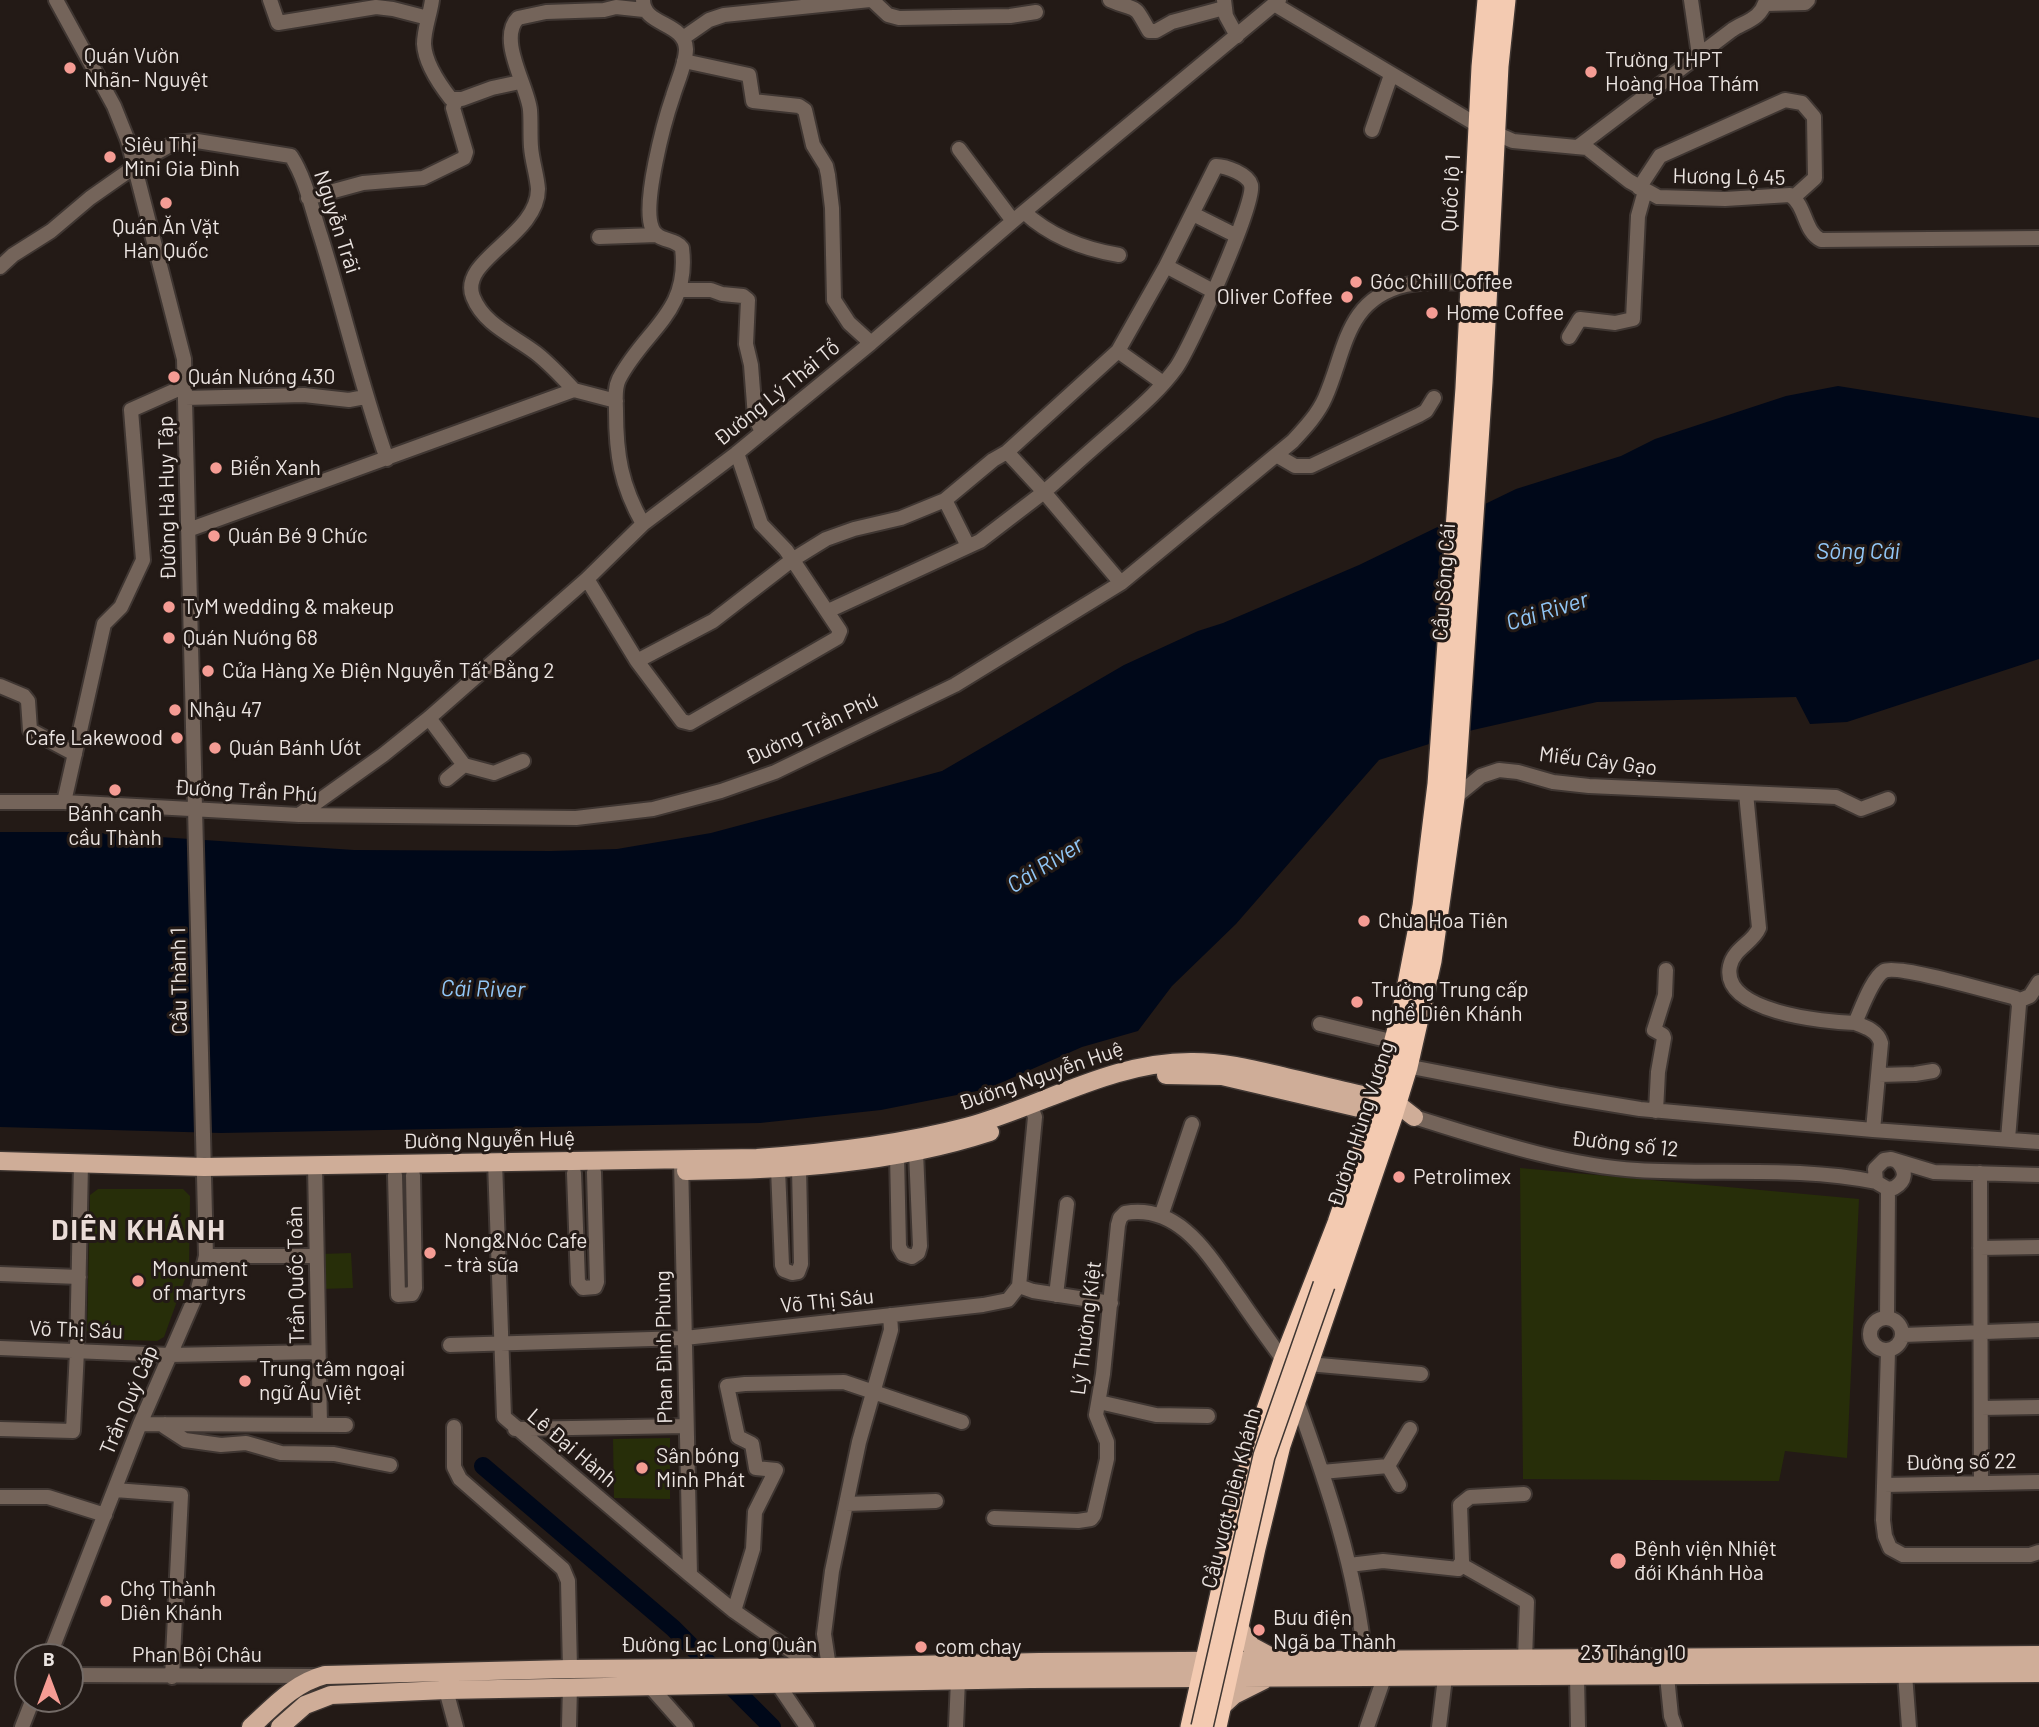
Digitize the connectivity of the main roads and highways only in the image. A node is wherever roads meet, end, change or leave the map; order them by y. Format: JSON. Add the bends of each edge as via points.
{"nodes":[{"id":1,"x":1488,"y":0,"type":"edge"},
{"id":2,"x":1505,"y":0,"type":"edge"},
{"id":3,"x":1487,"y":131,"type":"junction"},
{"id":4,"x":1474,"y":385,"type":"junction"},
{"id":5,"x":1449,"y":789,"type":"joint"},
{"id":6,"x":1392,"y":1109,"type":"junction"},
{"id":7,"x":907,"y":1149,"type":"junction"},
{"id":8,"x":0,"y":1161,"type":"edge"},
{"id":9,"x":681,"y":1165,"type":"junction"},
{"id":10,"x":496,"y":1168,"type":"junction"},
{"id":11,"x":81,"y":1170,"type":"junction"},
{"id":12,"x":315,"y":1171,"type":"junction"},
{"id":13,"x":0,"y":1173,"type":"edge"},
{"id":14,"x":1346,"y":1226,"type":"junction"},
{"id":15,"x":1238,"y":1626,"type":"junction"},
{"id":16,"x":2039,"y":1655,"type":"edge"},
{"id":17,"x":1280,"y":1661,"type":"junction"},
{"id":18,"x":1204,"y":1670,"type":"junction"},
{"id":19,"x":1229,"y":1670,"type":"junction"},
{"id":20,"x":2039,"y":1673,"type":"edge"},
{"id":21,"x":680,"y":1676,"type":"junction"},
{"id":22,"x":570,"y":1678,"type":"junction"},
{"id":23,"x":1271,"y":1678,"type":"junction"},
{"id":24,"x":1218,"y":1718,"type":"edge"},
{"id":25,"x":251,"y":1727,"type":"edge"},
{"id":26,"x":280,"y":1727,"type":"edge"},
{"id":27,"x":1191,"y":1727,"type":"edge"},
{"id":28,"x":1202,"y":1727,"type":"edge"}],
"edges":[{"from":1,"to":3,"type":"highway","name":"Quốc lộ 1","via":[[1483,37]]},
{"from":2,"to":3,"type":"highway","name":"Quốc lộ 1"},
{"from":3,"to":4,"type":"highway","name":"Quốc lộ 1"},
{"from":3,"to":4,"type":"highway","name":"Quốc lộ 1","via":[[1472,283]]},
{"from":4,"to":5,"type":"highway","name":"Cầu Sông Cái"},
{"from":5,"to":6,"type":"highway","name":"Đường Hùng Vương","via":[[1423,906]]},
{"from":6,"to":7,"type":"main road","name":"Đường Nguyễn Huệ","via":[[1223,1063],[1154,1064],[1121,1071],[968,1139]]},
{"from":6,"to":14,"type":"highway","name":"Đường Hùng Vương"},
{"from":7,"to":9,"type":"main road","name":"Đường Nguyễn Huệ"},
{"from":7,"to":9,"type":"main road","name":"Đường Nguyễn Huệ","via":[[778,1169]]},
{"from":8,"to":11,"type":"main road","name":"Đường Nguyễn Huệ"},
{"from":9,"to":10,"type":"main road","name":"Đường Nguyễn Huệ"},
{"from":9,"to":10,"type":"main road","name":"Đường Nguyễn Huệ","via":[[574,1173]]},
{"from":10,"to":12,"type":"main road","name":"Đường Nguyễn Huệ"},
{"from":10,"to":12,"type":"main road","name":"Đường Nguyễn Huệ","via":[[404,1175]]},
{"from":11,"to":12,"type":"main road","name":"Đường Nguyễn Huệ","via":[[204,1166]]},
{"from":11,"to":13,"type":"main road","name":"Đường Nguyễn Huệ"},
{"from":14,"to":15,"type":"highway","via":[[1345,1259],[1269,1488]]},
{"from":14,"to":18,"type":"highway","via":[[1284,1361],[1249,1464]]},
{"from":14,"to":28,"type":"highway","name":"Cầu vượt Diên Khánh","bridge":true,"via":[[1264,1456]]},
{"from":15,"to":17,"type":"main road","via":[[1251,1646]]},
{"from":15,"to":19,"type":"highway"},
{"from":16,"to":17,"type":"main road","name":"23 Tháng 10"},
{"from":17,"to":19,"type":"main road","name":"23 Tháng 10"},
{"from":18,"to":19,"type":"main road"},
{"from":18,"to":21,"type":"main road","name":"Đường Lạc Long Quân","via":[[822,1667],[748,1668]]},
{"from":18,"to":21,"type":"main road","name":"Đường Lạc Long Quân","via":[[777,1684]]},
{"from":18,"to":27,"type":"highway"},
{"from":19,"to":23,"type":"main road","name":"23 Tháng 10"},
{"from":19,"to":24,"type":"highway"},
{"from":20,"to":23,"type":"main road","name":"23 Tháng 10"},
{"from":21,"to":22,"type":"main road","name":"Đường Lạc Long Quân"},
{"from":21,"to":22,"type":"main road","name":"Đường Lạc Long Quân","via":[[649,1685]]},
{"from":22,"to":25,"type":"main road","name":"Đường Lạc Long Quân","via":[[325,1675],[290,1692]]},
{"from":22,"to":26,"type":"main road","name":"Đường Lạc Long Quân","via":[[331,1695],[305,1705]]},
{"from":23,"to":24,"type":"main road","via":[[1234,1695]]}]}
